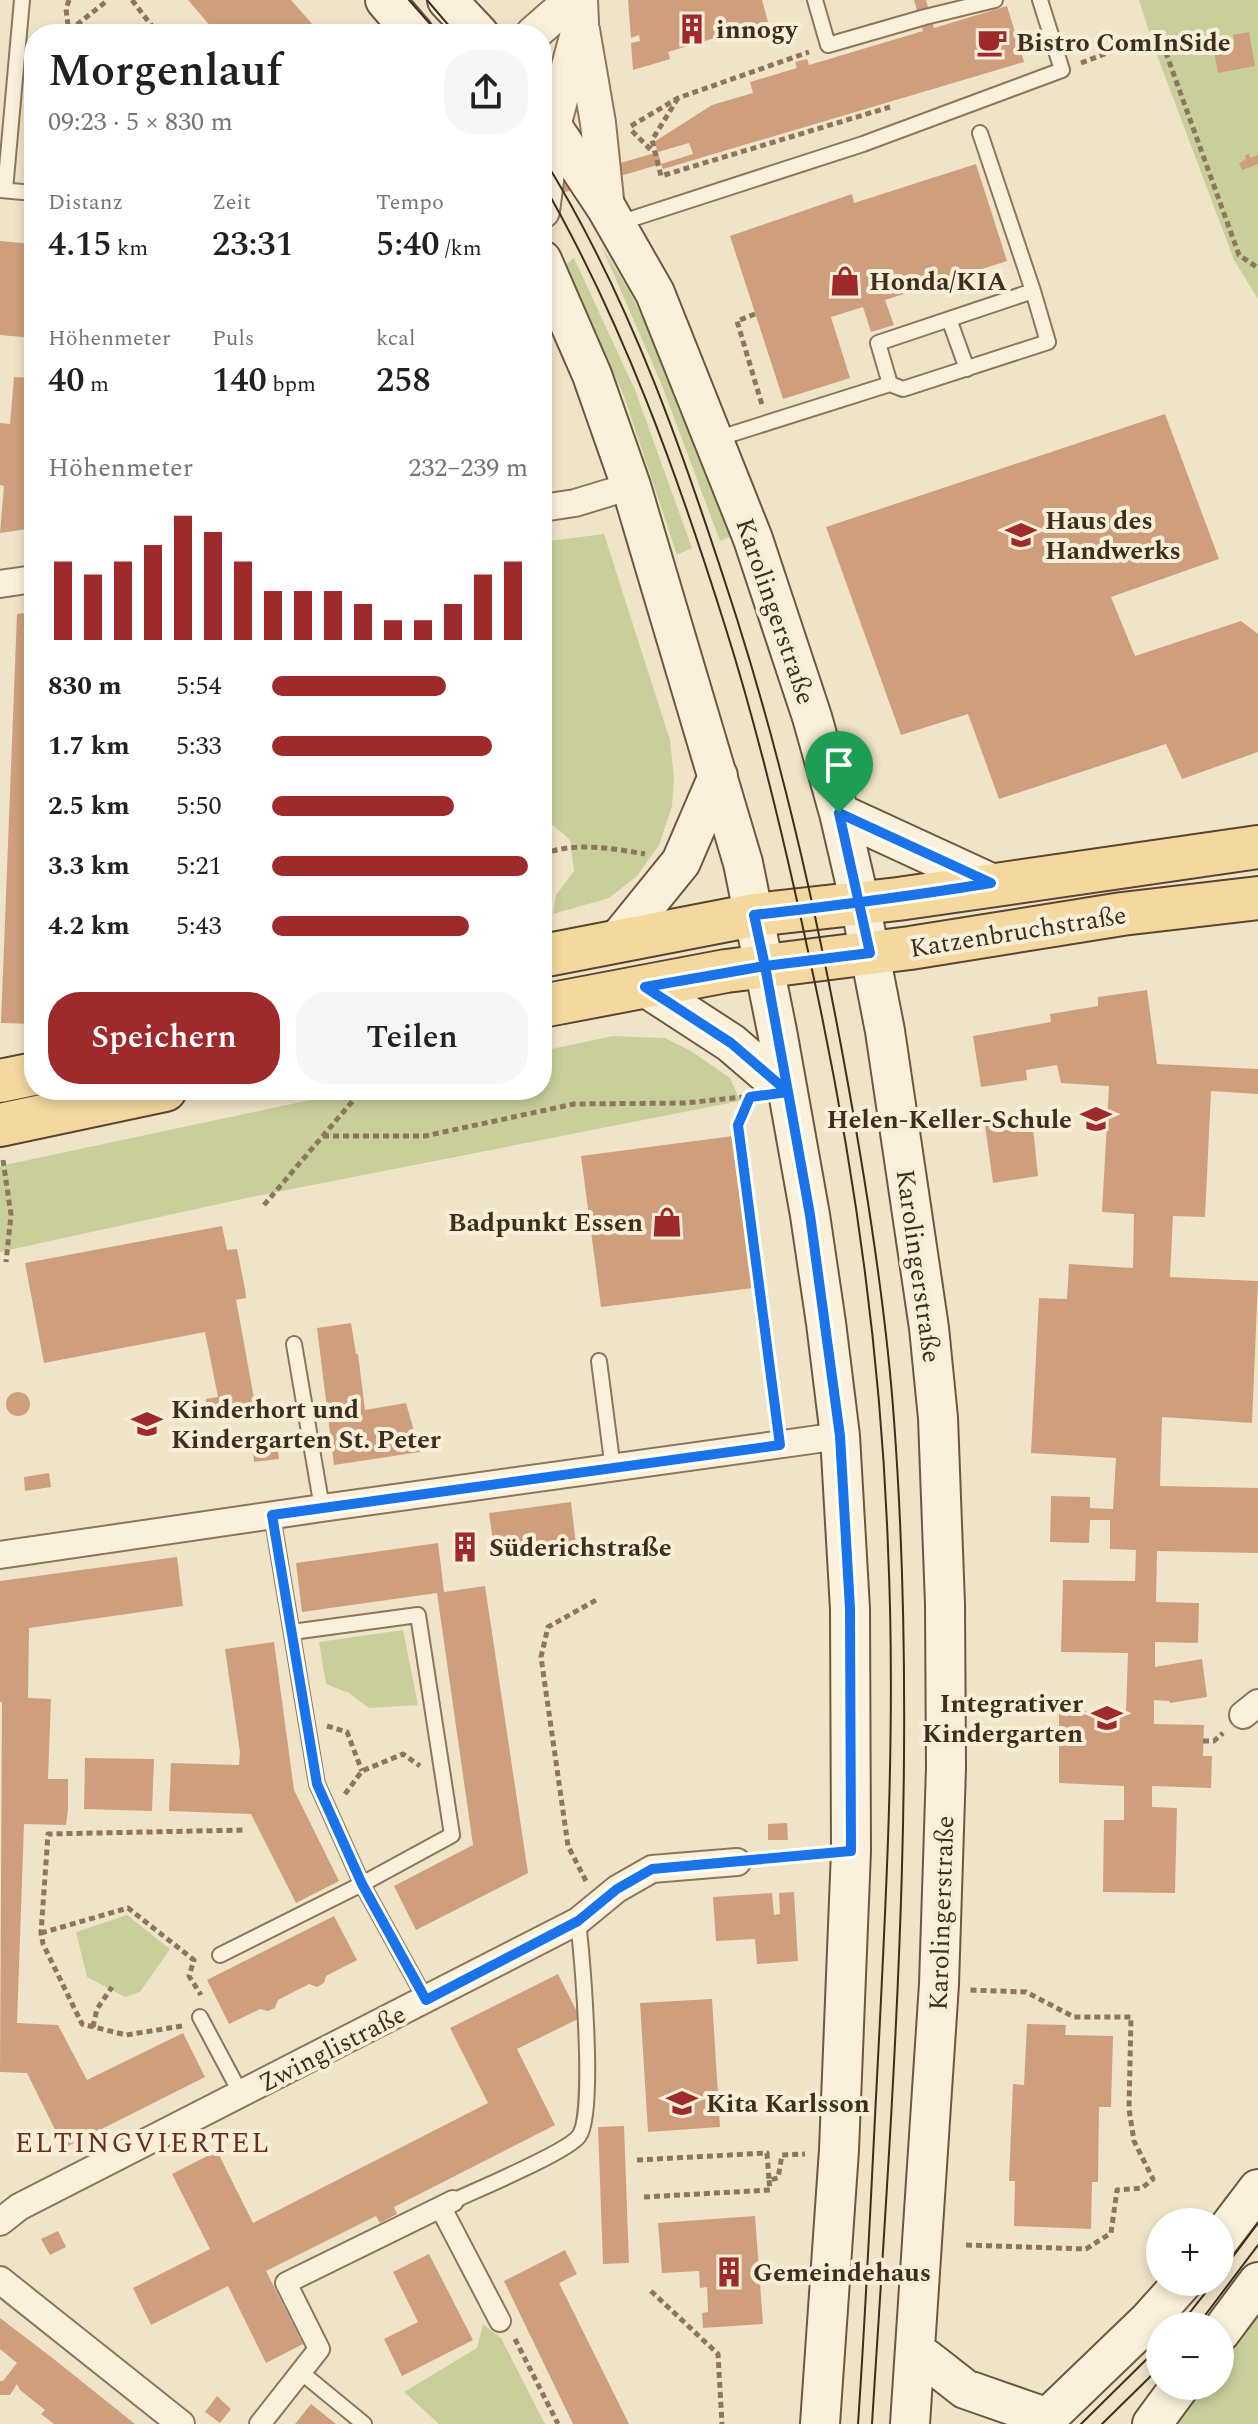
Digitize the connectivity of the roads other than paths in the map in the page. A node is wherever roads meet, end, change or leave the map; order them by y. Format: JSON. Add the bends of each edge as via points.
{"nodes":[{"id":1,"x":22,"y":0,"type":"edge"},
{"id":2,"x":385,"y":0,"type":"edge"},
{"id":3,"x":447,"y":0,"type":"edge"},
{"id":4,"x":815,"y":0,"type":"edge"},
{"id":5,"x":995,"y":0,"type":"edge"},
{"id":6,"x":1040,"y":0,"type":"edge"},
{"id":7,"x":577,"y":7,"type":"edge"},
{"id":8,"x":405,"y":24,"type":"edge"},
{"id":9,"x":470,"y":24,"type":"edge"},
{"id":10,"x":549,"y":24,"type":"edge"},
{"id":11,"x":552,"y":103,"type":"edge"},
{"id":12,"x":552,"y":124,"type":"edge"},
{"id":13,"x":980,"y":133,"type":"dead end"},
{"id":14,"x":3,"y":190,"type":"edge"},
{"id":15,"x":24,"y":192,"type":"edge"},
{"id":16,"x":611,"y":217,"type":"junction"},
{"id":17,"x":552,"y":283,"type":"edge"},
{"id":18,"x":1033,"y":291,"type":"junction"},
{"id":19,"x":949,"y":319,"type":"junction"},
{"id":20,"x":967,"y":369,"type":"junction"},
{"id":21,"x":890,"y":384,"type":"junction"},
{"id":22,"x":715,"y":439,"type":"junction"},
{"id":23,"x":631,"y":486,"type":"junction"},
{"id":24,"x":552,"y":506,"type":"edge"},
{"id":25,"x":24,"y":580,"type":"edge"},
{"id":26,"x":0,"y":584,"type":"edge"},
{"id":27,"x":718,"y":776,"type":"junction"},
{"id":28,"x":839,"y":813,"type":"junction"},
{"id":29,"x":1258,"y":847,"type":"edge"},
{"id":30,"x":991,"y":883,"type":"junction"},
{"id":31,"x":1258,"y":898,"type":"edge"},
{"id":32,"x":860,"y":903,"type":"junction"},
{"id":33,"x":754,"y":915,"type":"junction"},
{"id":34,"x":617,"y":941,"type":"junction"},
{"id":35,"x":870,"y":953,"type":"junction"},
{"id":36,"x":552,"y":954,"type":"edge"},
{"id":37,"x":765,"y":966,"type":"junction"},
{"id":38,"x":645,"y":987,"type":"junction"},
{"id":39,"x":552,"y":1004,"type":"edge"},
{"id":40,"x":24,"y":1076,"type":"edge"},
{"id":41,"x":0,"y":1081,"type":"edge"},
{"id":42,"x":788,"y":1092,"type":"junction"},
{"id":43,"x":133,"y":1100,"type":"edge"},
{"id":44,"x":1,"y":1142,"type":"edge"},
{"id":45,"x":294,"y":1344,"type":"dead end"},
{"id":46,"x":599,"y":1361,"type":"dead end"},
{"id":47,"x":840,"y":1436,"type":"junction"},
{"id":48,"x":613,"y":1469,"type":"junction"},
{"id":49,"x":322,"y":1508,"type":"junction"},
{"id":50,"x":272,"y":1515,"type":"junction"},
{"id":51,"x":0,"y":1555,"type":"edge"},
{"id":52,"x":292,"y":1632,"type":"junction"},
{"id":53,"x":737,"y":1862,"type":"road end"},
{"id":54,"x":362,"y":1884,"type":"junction"},
{"id":55,"x":588,"y":1914,"type":"junction"},
{"id":56,"x":220,"y":1955,"type":"dead end"},
{"id":57,"x":426,"y":2000,"type":"junction"},
{"id":58,"x":200,"y":2017,"type":"road end"},
{"id":59,"x":241,"y":2094,"type":"junction"},
{"id":60,"x":1258,"y":2189,"type":"edge"},
{"id":61,"x":447,"y":2204,"type":"junction"},
{"id":62,"x":1234,"y":2221,"type":"edge"},
{"id":63,"x":0,"y":2222,"type":"edge"},
{"id":64,"x":0,"y":2280,"type":"edge"},
{"id":65,"x":1258,"y":2282,"type":"edge"},
{"id":66,"x":1170,"y":2296,"type":"edge"},
{"id":67,"x":1234,"y":2314,"type":"edge"},
{"id":68,"x":500,"y":2321,"type":"road end"},
{"id":69,"x":915,"y":2350,"type":"junction"},
{"id":70,"x":302,"y":2373,"type":"junction"},
{"id":71,"x":1170,"y":2400,"type":"edge"},
{"id":72,"x":1044,"y":2421,"type":"edge"},
{"id":73,"x":181,"y":2424,"type":"edge"},
{"id":74,"x":260,"y":2424,"type":"edge"},
{"id":75,"x":364,"y":2424,"type":"edge"},
{"id":76,"x":820,"y":2424,"type":"edge"},
{"id":77,"x":910,"y":2424,"type":"edge"},
{"id":78,"x":1152,"y":2424,"type":"edge"}],
"edges":[{"from":1,"to":14,"type":"lane"},
{"from":2,"to":8,"type":"main road"},
{"from":3,"to":9,"type":"main road"},
{"from":4,"to":5,"type":"lane","via":[[828,45]]},
{"from":6,"to":16,"type":"lane","via":[[1062,70],[863,144]]},
{"from":7,"to":10,"type":"street"},
{"from":7,"to":11,"type":"street"},
{"from":7,"to":16,"type":"street"},
{"from":12,"to":16,"type":"main road","name":"Karolingerstraße"},
{"from":13,"to":18,"type":"lane"},
{"from":14,"to":15,"type":"lane"},
{"from":16,"to":22,"type":"main road","name":"Karolingerstraße","via":[[655,293]]},
{"from":17,"to":23,"type":"main road"},
{"from":18,"to":19,"type":"lane"},
{"from":18,"to":20,"type":"lane","via":[[1048,342]]},
{"from":19,"to":20,"type":"lane"},
{"from":19,"to":21,"type":"lane","via":[[878,343]]},
{"from":20,"to":21,"type":"lane","via":[[903,389]]},
{"from":21,"to":22,"type":"lane"},
{"from":22,"to":28,"type":"main road","name":"Karolingerstraße","via":[[759,554]]},
{"from":23,"to":24,"type":"street"},
{"from":23,"to":27,"type":"main road"},
{"from":25,"to":26,"type":"street"},
{"from":27,"to":33,"type":"main road"},
{"from":27,"to":34,"type":"main road","via":[[681,862]]},
{"from":28,"to":30,"type":"main road"},
{"from":28,"to":32,"type":"main road","name":"Karolingerstraße"},
{"from":29,"to":30,"type":"main road","name":"Katzenbruchstraße"},
{"from":30,"to":32,"type":"main road","name":"Katzenbruchstraße"},
{"from":31,"to":35,"type":"main road","name":"Katzenbruchstraße"},
{"from":32,"to":33,"type":"main road","name":"Katzenbruchstraße"},
{"from":32,"to":35,"type":"main road","name":"Karolingerstraße"},
{"from":33,"to":34,"type":"main road","name":"Katzenbruchstraße"},
{"from":33,"to":37,"type":"main road"},
{"from":34,"to":36,"type":"main road","name":"Katzenbruchstraße"},
{"from":35,"to":37,"type":"main road","name":"Katzenbruchstraße"},
{"from":35,"to":69,"type":"main road","name":"Karolingerstraße","via":[[929,1328],[945,1604],[939,1984]]},
{"from":37,"to":38,"type":"main road","name":"Katzenbruchstraße"},
{"from":37,"to":42,"type":"main road"},
{"from":38,"to":39,"type":"main road","name":"Katzenbruchstraße"},
{"from":38,"to":42,"type":"main road","via":[[731,1043]]},
{"from":40,"to":41,"type":"main road"},
{"from":42,"to":47,"type":"main road"},
{"from":43,"to":44,"type":"main road"},
{"from":45,"to":49,"type":"lane"},
{"from":46,"to":48,"type":"lane"},
{"from":47,"to":48,"type":"street"},
{"from":47,"to":76,"type":"main road","via":[[850,1609],[851,1851],[839,2150]]},
{"from":48,"to":49,"type":"street"},
{"from":49,"to":50,"type":"street"},
{"from":50,"to":51,"type":"street"},
{"from":50,"to":52,"type":"lane"},
{"from":52,"to":54,"type":"lane","via":[[317,1784]]},
{"from":52,"to":54,"type":"lane","via":[[418,1615],[452,1835]]},
{"from":53,"to":55,"type":"street","name":"Zwinglistraße","via":[[652,1869]]},
{"from":54,"to":56,"type":"lane"},
{"from":54,"to":57,"type":"lane"},
{"from":55,"to":57,"type":"street","name":"Zwinglistraße"},
{"from":55,"to":61,"type":"lane","via":[[586,2114],[580,2136]]},
{"from":57,"to":59,"type":"street","name":"Zwinglistraße"},
{"from":58,"to":59,"type":"lane"},
{"from":59,"to":63,"type":"street","name":"Zwinglistraße","via":[[19,2207]]},
{"from":60,"to":62,"type":"main road"},
{"from":61,"to":68,"type":"street"},
{"from":61,"to":70,"type":"street","via":[[286,2283],[319,2349]]},
{"from":64,"to":73,"type":"street"},
{"from":65,"to":67,"type":"main road"},
{"from":66,"to":72,"type":"main road"},
{"from":69,"to":72,"type":"main road","via":[[965,2389]]},
{"from":69,"to":77,"type":"main road","name":"Karolingerstraße"},
{"from":70,"to":74,"type":"street"},
{"from":70,"to":75,"type":"lane"},
{"from":71,"to":78,"type":"main road"}]}
